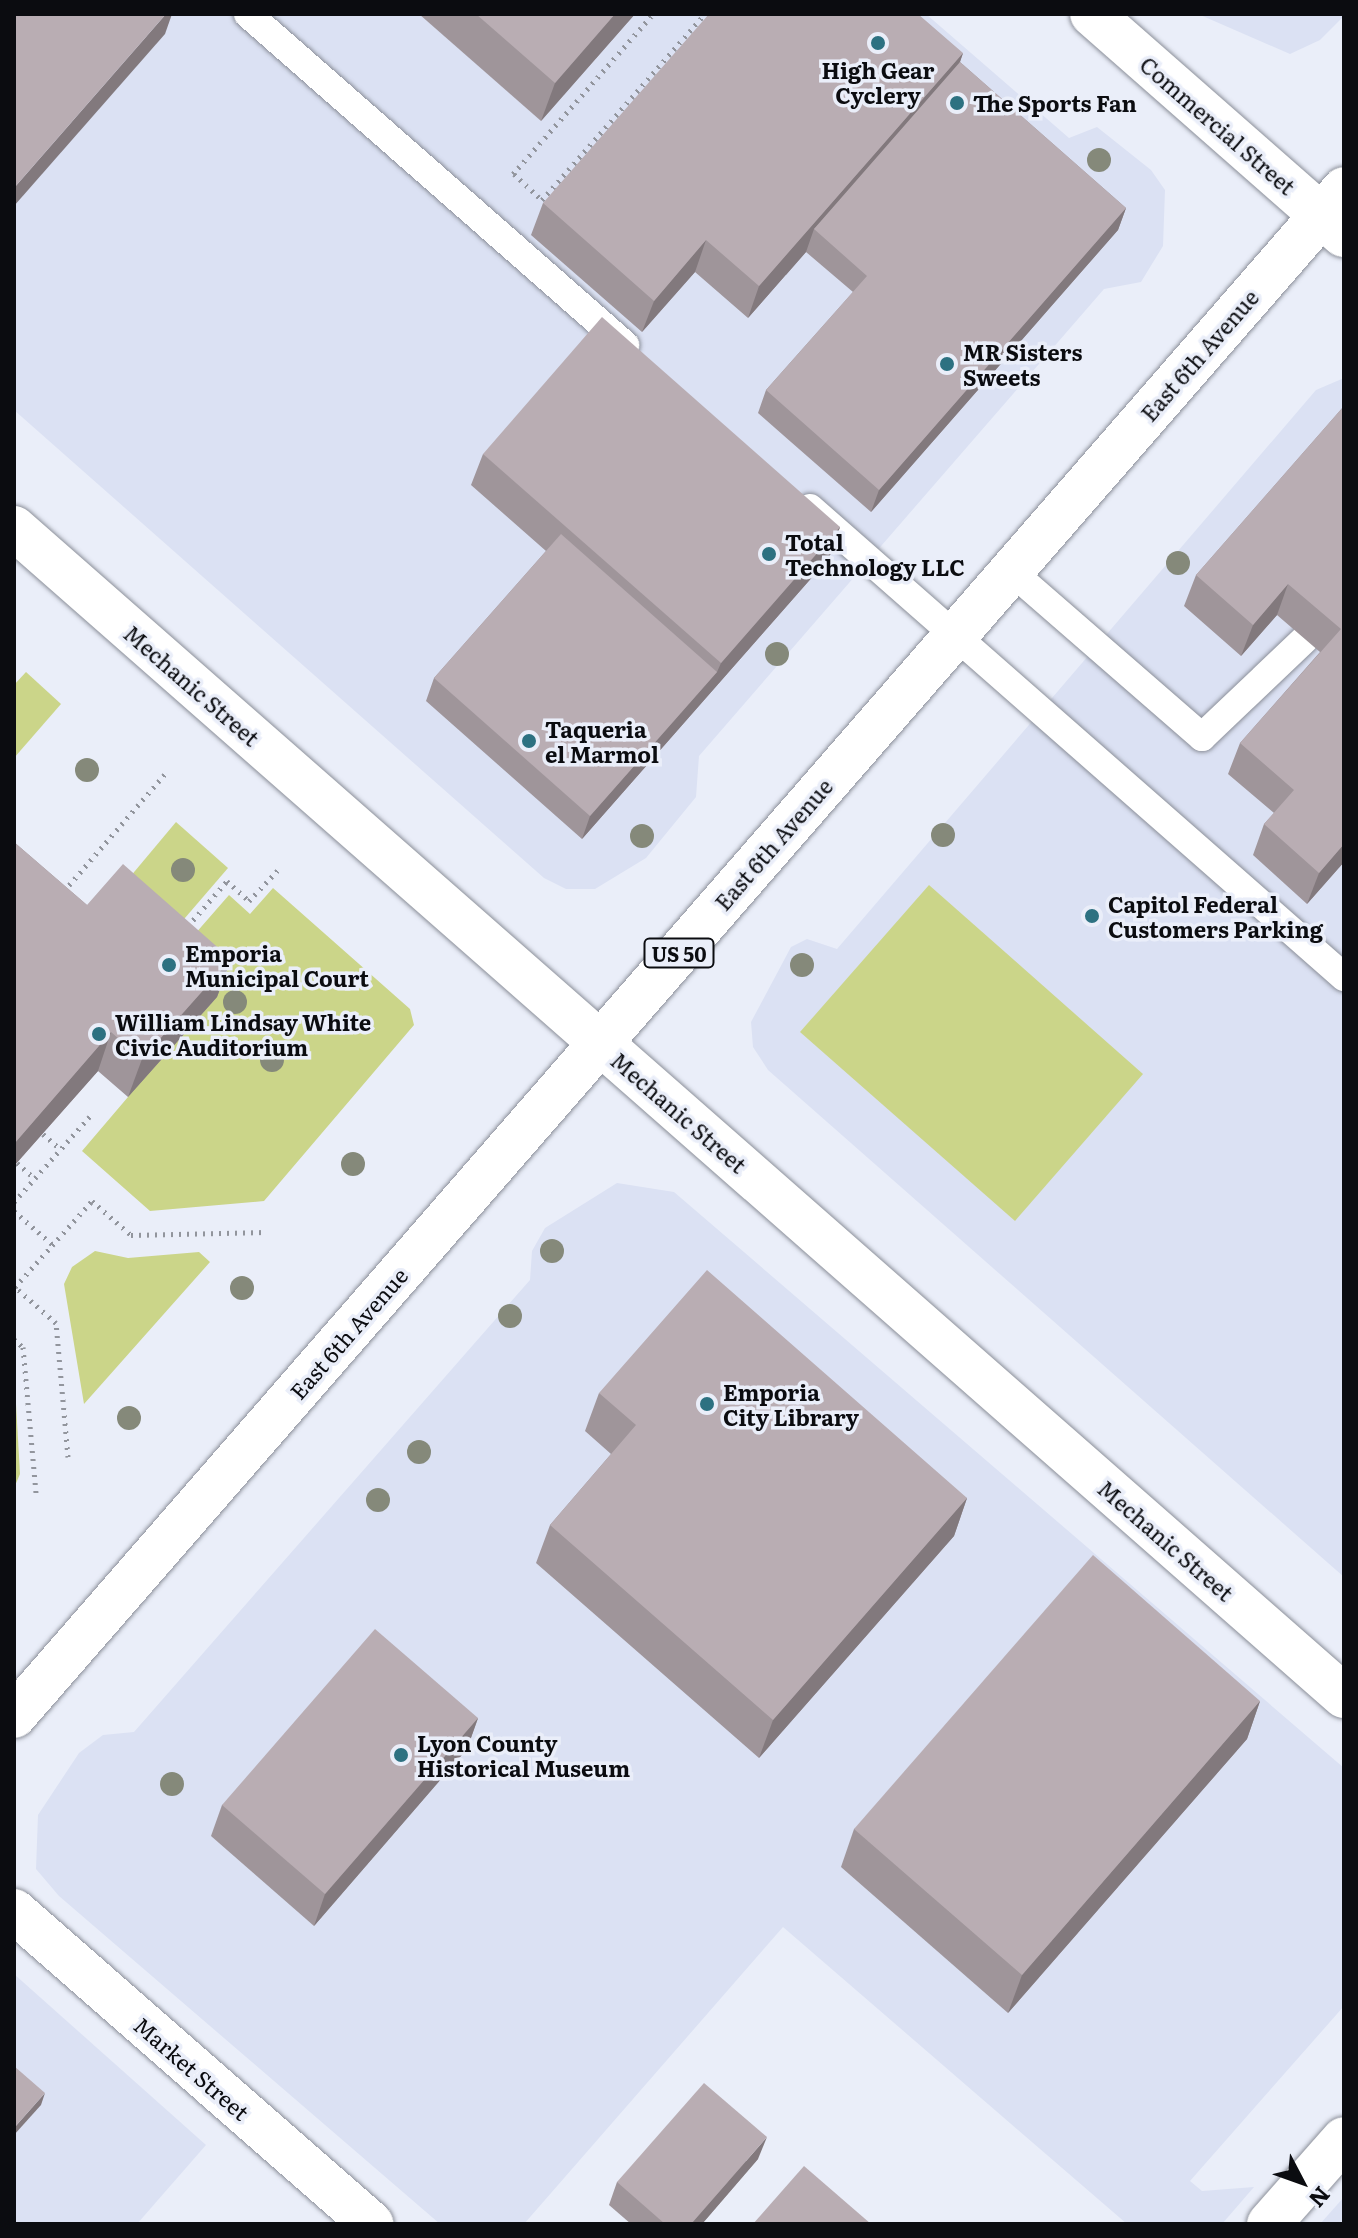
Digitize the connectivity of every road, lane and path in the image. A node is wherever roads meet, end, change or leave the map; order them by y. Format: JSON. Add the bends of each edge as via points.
{"nodes":[{"id":1,"x":248,"y":14,"type":"edge"},
{"id":2,"x":653,"y":14,"type":"edge"},
{"id":3,"x":705,"y":14,"type":"edge"},
{"id":4,"x":1092,"y":14,"type":"edge"},
{"id":5,"x":514,"y":174,"type":"junction"},
{"id":6,"x":506,"y":182,"type":"dead end"},
{"id":7,"x":1336,"y":213,"type":"edge"},
{"id":8,"x":646,"y":364,"type":"edge"},
{"id":9,"x":786,"y":487,"type":"edge"},
{"id":10,"x":14,"y":528,"type":"edge"},
{"id":11,"x":1011,"y":571,"type":"junction"},
{"id":12,"x":955,"y":635,"type":"junction"},
{"id":13,"x":1305,"y":639,"type":"edge"},
{"id":14,"x":165,"y":774,"type":"dead end"},
{"id":15,"x":278,"y":870,"type":"dead end"},
{"id":16,"x":51,"y":905,"type":"edge"},
{"id":17,"x":178,"y":938,"type":"edge"},
{"id":18,"x":1344,"y":977,"type":"edge"},
{"id":19,"x":600,"y":1043,"type":"junction"},
{"id":20,"x":90,"y":1116,"type":"dead end"},
{"id":21,"x":43,"y":1134,"type":"edge"},
{"id":22,"x":60,"y":1149,"type":"junction"},
{"id":23,"x":17,"y":1163,"type":"edge"},
{"id":24,"x":35,"y":1179,"type":"junction"},
{"id":25,"x":14,"y":1202,"type":"edge"},
{"id":26,"x":14,"y":1211,"type":"edge"},
{"id":27,"x":267,"y":1232,"type":"dead end"},
{"id":28,"x":53,"y":1245,"type":"junction"},
{"id":29,"x":14,"y":1339,"type":"edge"},
{"id":30,"x":68,"y":1457,"type":"dead end"},
{"id":31,"x":36,"y":1494,"type":"dead end"},
{"id":32,"x":1344,"y":1696,"type":"edge"},
{"id":33,"x":14,"y":1716,"type":"edge"},
{"id":34,"x":14,"y":1911,"type":"edge"},
{"id":35,"x":1344,"y":2139,"type":"edge"},
{"id":36,"x":371,"y":2224,"type":"edge"},
{"id":37,"x":1269,"y":2224,"type":"edge"}],
"edges":[{"from":1,"to":8,"type":"lane"},
{"from":2,"to":5,"type":"path"},
{"from":3,"to":5,"type":"path","via":[[542,200]]},
{"from":4,"to":7,"type":"street","name":"Commercial Street"},
{"from":5,"to":6,"type":"path"},
{"from":7,"to":11,"type":"street","name":"East 6th Avenue","number":"US 50"},
{"from":9,"to":12,"type":"lane"},
{"from":10,"to":19,"type":"street","name":"Mechanic Street"},
{"from":11,"to":12,"type":"street","name":"East 6th Avenue","number":"US 50"},
{"from":11,"to":13,"type":"lane","via":[[1202,737]]},
{"from":12,"to":18,"type":"lane"},
{"from":12,"to":19,"type":"street","name":"East 6th Avenue","number":"US 50"},
{"from":14,"to":16,"type":"path"},
{"from":15,"to":17,"type":"path","via":[[249,901],[227,881]]},
{"from":19,"to":32,"type":"street","name":"Mechanic Street"},
{"from":19,"to":33,"type":"street","name":"East 6th Avenue","number":"US 50"},
{"from":20,"to":22,"type":"path"},
{"from":21,"to":22,"type":"path"},
{"from":22,"to":24,"type":"path"},
{"from":23,"to":24,"type":"path"},
{"from":24,"to":25,"type":"path"},
{"from":26,"to":28,"type":"path"},
{"from":27,"to":28,"type":"path","via":[[131,1235],[92,1201]]},
{"from":28,"to":30,"type":"path","via":[[15,1287],[56,1323]]},
{"from":29,"to":31,"type":"path","via":[[23,1347]]},
{"from":34,"to":36,"type":"street","name":"Market Street"},
{"from":35,"to":37,"type":"street"}]}
